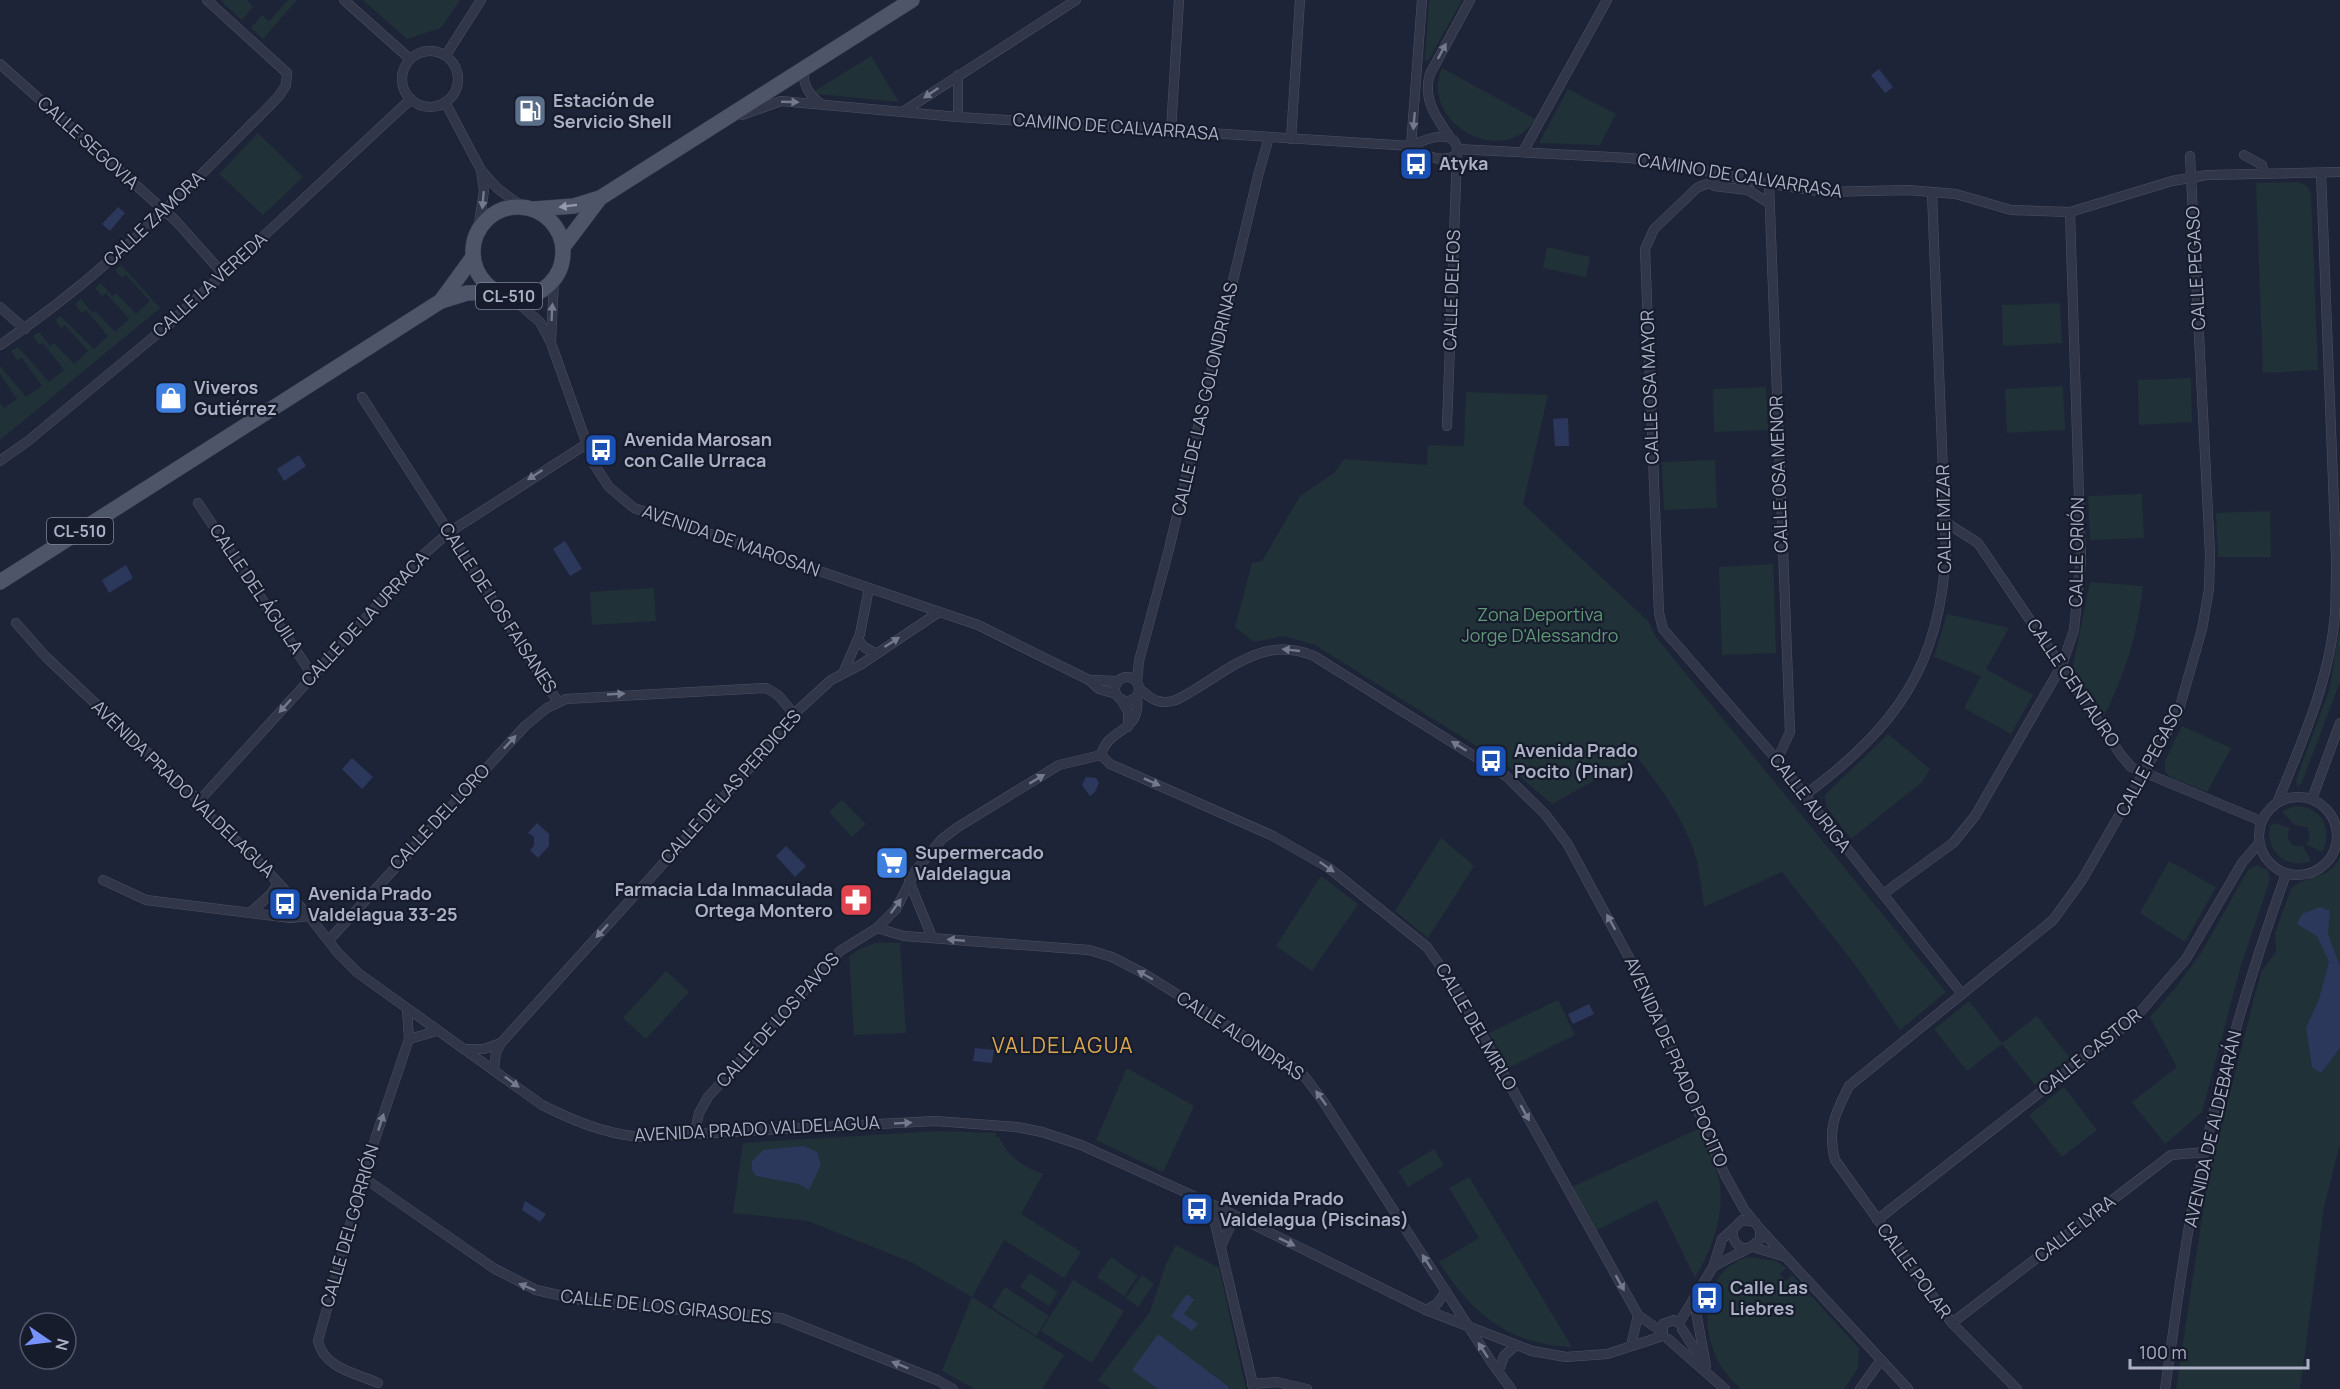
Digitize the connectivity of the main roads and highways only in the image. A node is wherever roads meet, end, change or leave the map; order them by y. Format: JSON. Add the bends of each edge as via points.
{"nodes":[{"id":1,"x":912,"y":0,"type":"edge"},
{"id":2,"x":600,"y":198,"type":"junction"},
{"id":3,"x":528,"y":208,"type":"junction"},
{"id":4,"x":563,"y":247,"type":"junction"},
{"id":5,"x":473,"y":257,"type":"junction"},
{"id":6,"x":496,"y":292,"type":"junction"},
{"id":7,"x":441,"y":301,"type":"junction"},
{"id":8,"x":0,"y":582,"type":"edge"}],
"edges":[{"from":1,"to":2,"type":"main road","number":"CL-510"},
{"from":2,"to":3,"type":"main road","number":"CL-510","one_way":true,"via":[[574,206]]},
{"from":2,"to":4,"type":"main road","number":"CL-510"},
{"from":3,"to":4,"type":"main road","via":[[549,218]]},
{"from":3,"to":5,"type":"main road","number":"CL-510","via":[[505,208],[491,215],[478,230]]},
{"from":4,"to":6,"type":"main road","number":"CL-510","via":[[561,266],[554,280],[540,291],[511,297]]},
{"from":5,"to":6,"type":"main road","number":"CL-510","via":[[484,283]]},
{"from":5,"to":7,"type":"main road","number":"CL-510"},
{"from":6,"to":7,"type":"main road","number":"CL-510","via":[[467,293]]},
{"from":7,"to":8,"type":"main road","number":"CL-510"}]}
